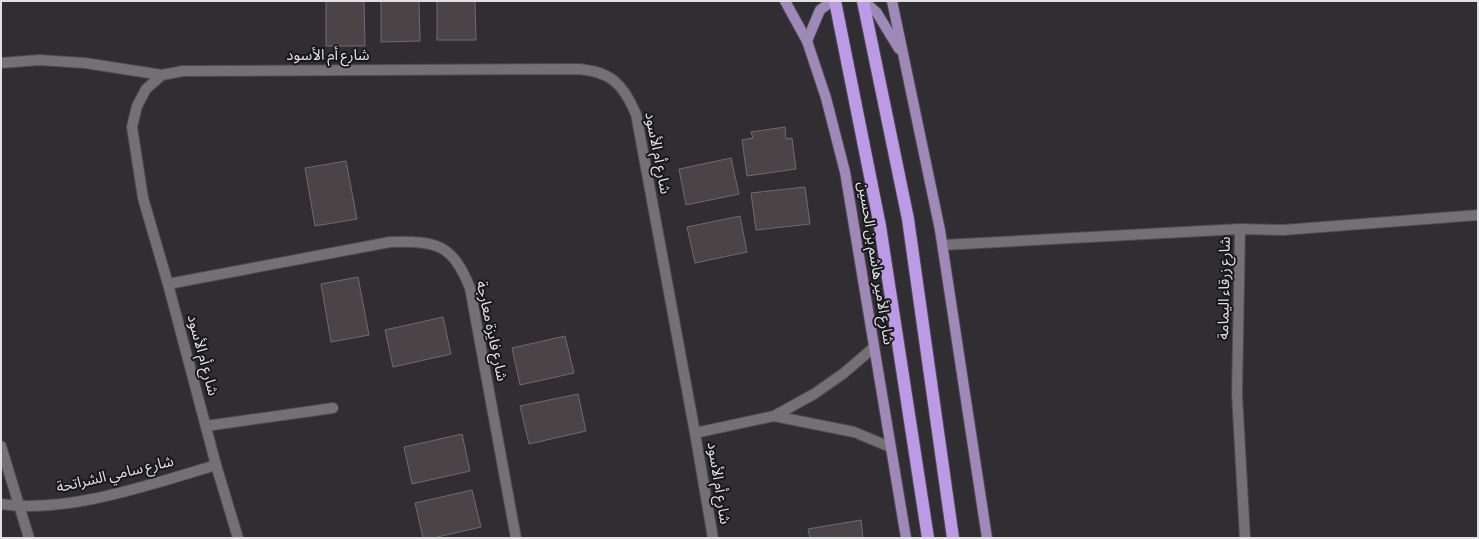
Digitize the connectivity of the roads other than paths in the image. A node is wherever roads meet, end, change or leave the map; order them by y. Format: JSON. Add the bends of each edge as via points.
{"nodes":[{"id":1,"x":785,"y":1,"type":"edge"},
{"id":2,"x":832,"y":1,"type":"edge"},
{"id":3,"x":835,"y":1,"type":"edge"},
{"id":4,"x":863,"y":1,"type":"edge"},
{"id":5,"x":894,"y":4,"type":"edge"},
{"id":6,"x":807,"y":41,"type":"junction"},
{"id":7,"x":902,"y":54,"type":"junction"},
{"id":8,"x":1,"y":63,"type":"edge"},
{"id":9,"x":162,"y":75,"type":"junction"},
{"id":10,"x":1478,"y":215,"type":"edge"},
{"id":11,"x":1240,"y":229,"type":"junction"},
{"id":12,"x":942,"y":245,"type":"junction"},
{"id":13,"x":168,"y":284,"type":"junction"},
{"id":14,"x":873,"y":348,"type":"junction"},
{"id":15,"x":334,"y":408,"type":"dead end"},
{"id":16,"x":774,"y":416,"type":"junction"},
{"id":17,"x":206,"y":426,"type":"junction"},
{"id":18,"x":695,"y":433,"type":"junction"},
{"id":19,"x":1,"y":446,"type":"edge"},
{"id":20,"x":890,"y":447,"type":"junction"},
{"id":21,"x":216,"y":465,"type":"junction"},
{"id":22,"x":1,"y":504,"type":"edge"},
{"id":23,"x":20,"y":507,"type":"junction"},
{"id":24,"x":29,"y":538,"type":"edge"},
{"id":25,"x":238,"y":538,"type":"edge"},
{"id":26,"x":516,"y":538,"type":"edge"},
{"id":27,"x":713,"y":538,"type":"edge"},
{"id":28,"x":906,"y":538,"type":"edge"},
{"id":29,"x":928,"y":538,"type":"edge"},
{"id":30,"x":953,"y":538,"type":"edge"},
{"id":31,"x":987,"y":538,"type":"edge"},
{"id":32,"x":1245,"y":538,"type":"edge"}],
"edges":[{"from":1,"to":6,"type":"main road","name":"شارع الأمير هاشم بن الحسين"},
{"from":2,"to":6,"type":"main road","via":[[820,10]]},
{"from":3,"to":29,"type":"highway","name":"شارع الأمير هاشم بن الحسين","via":[[880,226]]},
{"from":4,"to":7,"type":"main road","via":[[877,13]]},
{"from":4,"to":30,"type":"highway","via":[[908,219]]},
{"from":5,"to":7,"type":"main road"},
{"from":6,"to":14,"type":"main road","name":"شارع الأمير هاشم بن الحسين","via":[[826,98],[845,172]]},
{"from":7,"to":12,"type":"main road"},
{"from":8,"to":9,"type":"street","via":[[39,60],[78,62]]},
{"from":9,"to":13,"type":"street","name":"شارع أم الأسود","via":[[146,89],[137,106],[132,127],[142,198]]},
{"from":9,"to":18,"type":"street","name":"شارع أم الأسود","via":[[183,71],[225,70],[577,69],[593,70],[610,77],[630,99],[636,114]]},
{"from":10,"to":11,"type":"street","name":"شارع زرقاء اليمامة","via":[[1283,230]]},
{"from":11,"to":12,"type":"street"},
{"from":11,"to":32,"type":"street","name":"شارع زرقاء اليمامة","via":[[1237,394]]},
{"from":12,"to":31,"type":"main road"},
{"from":13,"to":17,"type":"street","name":"شارع أم الأسود"},
{"from":13,"to":26,"type":"street","name":"شارع فايزة معارجة","via":[[390,242],[414,241],[436,245],[451,255],[462,268],[470,288]]},
{"from":14,"to":16,"type":"street","name":"شارع أم الأسود","via":[[814,394]]},
{"from":14,"to":20,"type":"main road","name":"شارع الأمير هاشم بن الحسين"},
{"from":15,"to":17,"type":"street"},
{"from":16,"to":18,"type":"street","name":"شارع أم الأسود"},
{"from":16,"to":20,"type":"street","name":"شارع أم الأسود","via":[[854,432]]},
{"from":17,"to":21,"type":"street","name":"شارع أم الأسود"},
{"from":18,"to":27,"type":"street","name":"شارع أم الأسود"},
{"from":19,"to":23,"type":"street"},
{"from":20,"to":28,"type":"main road","name":"شارع الأمير هاشم بن الحسين"},
{"from":21,"to":23,"type":"street","name":"شارع سامي الشراتحة","via":[[76,501]]},
{"from":21,"to":25,"type":"street","name":"شارع أم الأسود"},
{"from":22,"to":23,"type":"street","name":"شارع سامي الشراتحة"},
{"from":23,"to":24,"type":"street"}]}
